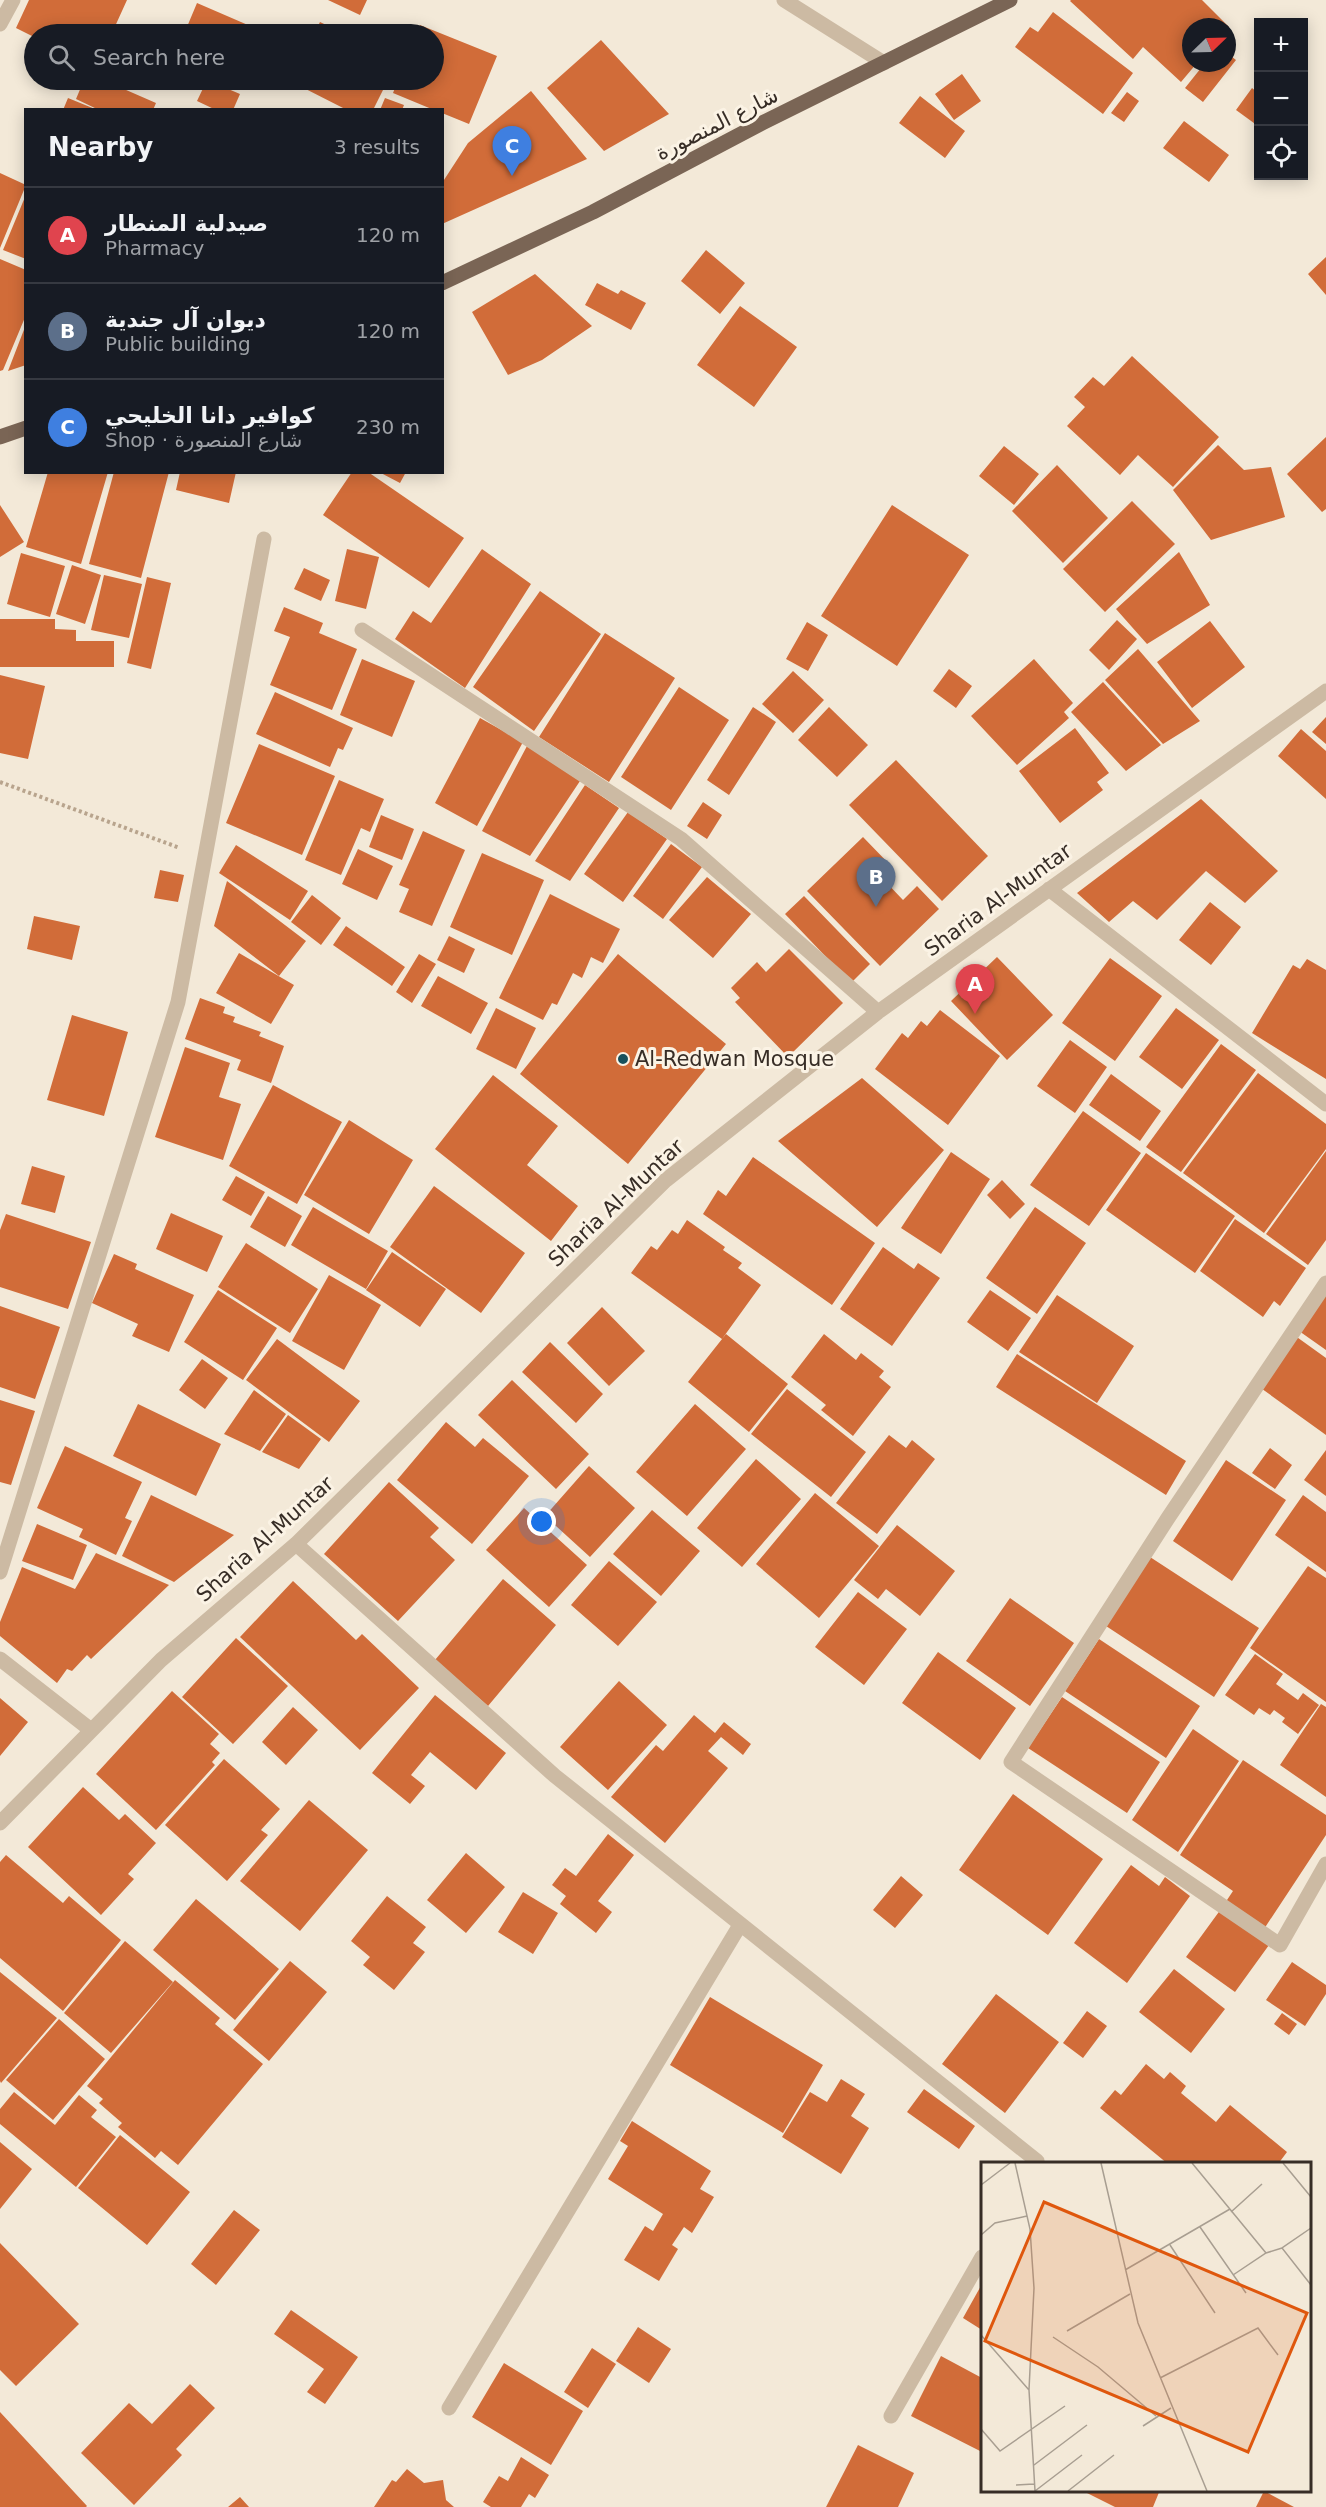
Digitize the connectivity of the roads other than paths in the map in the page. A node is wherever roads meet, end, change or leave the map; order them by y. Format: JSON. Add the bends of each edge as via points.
{"nodes":[{"id":1,"x":13,"y":0,"type":"edge"},
{"id":2,"x":784,"y":0,"type":"edge"},
{"id":3,"x":1010,"y":0,"type":"edge"},
{"id":4,"x":0,"y":24,"type":"edge"},
{"id":5,"x":884,"y":63,"type":"junction"},
{"id":6,"x":444,"y":282,"type":"edge"},
{"id":7,"x":24,"y":429,"type":"edge"},
{"id":8,"x":0,"y":437,"type":"edge"},
{"id":9,"x":264,"y":539,"type":"dead end"},
{"id":10,"x":362,"y":630,"type":"dead end"},
{"id":11,"x":1326,"y":691,"type":"edge"},
{"id":12,"x":1049,"y":889,"type":"junction"},
{"id":13,"x":878,"y":1012,"type":"junction"},
{"id":14,"x":1326,"y":1104,"type":"edge"},
{"id":15,"x":1326,"y":1283,"type":"edge"},
{"id":16,"x":296,"y":1544,"type":"junction"},
{"id":17,"x":0,"y":1572,"type":"edge"},
{"id":18,"x":0,"y":1659,"type":"edge"},
{"id":19,"x":92,"y":1730,"type":"junction"},
{"id":20,"x":0,"y":1823,"type":"edge"},
{"id":21,"x":1326,"y":1864,"type":"edge"},
{"id":22,"x":740,"y":1925,"type":"junction"},
{"id":23,"x":1037,"y":2162,"type":"edge"},
{"id":24,"x":981,"y":2259,"type":"edge"},
{"id":25,"x":449,"y":2408,"type":"dead end"},
{"id":26,"x":891,"y":2416,"type":"dead end"}],
"edges":[{"from":1,"to":4,"type":"street"},
{"from":2,"to":5,"type":"street"},
{"from":3,"to":5,"type":"main road","name":"شارع المنصورة"},
{"from":5,"to":6,"type":"main road","name":"شارع المنصورة","via":[[592,212]]},
{"from":7,"to":8,"type":"main road"},
{"from":9,"to":17,"type":"street","via":[[178,1002]]},
{"from":10,"to":13,"type":"street","via":[[681,839]]},
{"from":11,"to":12,"type":"street","name":"Sharia Al-Muntar"},
{"from":12,"to":13,"type":"street","name":"Sharia Al-Muntar"},
{"from":12,"to":14,"type":"street"},
{"from":13,"to":16,"type":"street","name":"Sharia Al-Muntar","via":[[666,1180]]},
{"from":15,"to":21,"type":"street","via":[[1011,1762],[1280,1945]]},
{"from":16,"to":19,"type":"street","name":"Sharia Al-Muntar","via":[[161,1660]]},
{"from":16,"to":22,"type":"street","via":[[555,1776]]},
{"from":18,"to":19,"type":"street"},
{"from":19,"to":20,"type":"street","name":"Sharia Al-Muntar"},
{"from":22,"to":23,"type":"street"},
{"from":22,"to":25,"type":"street"},
{"from":24,"to":26,"type":"street"}]}
